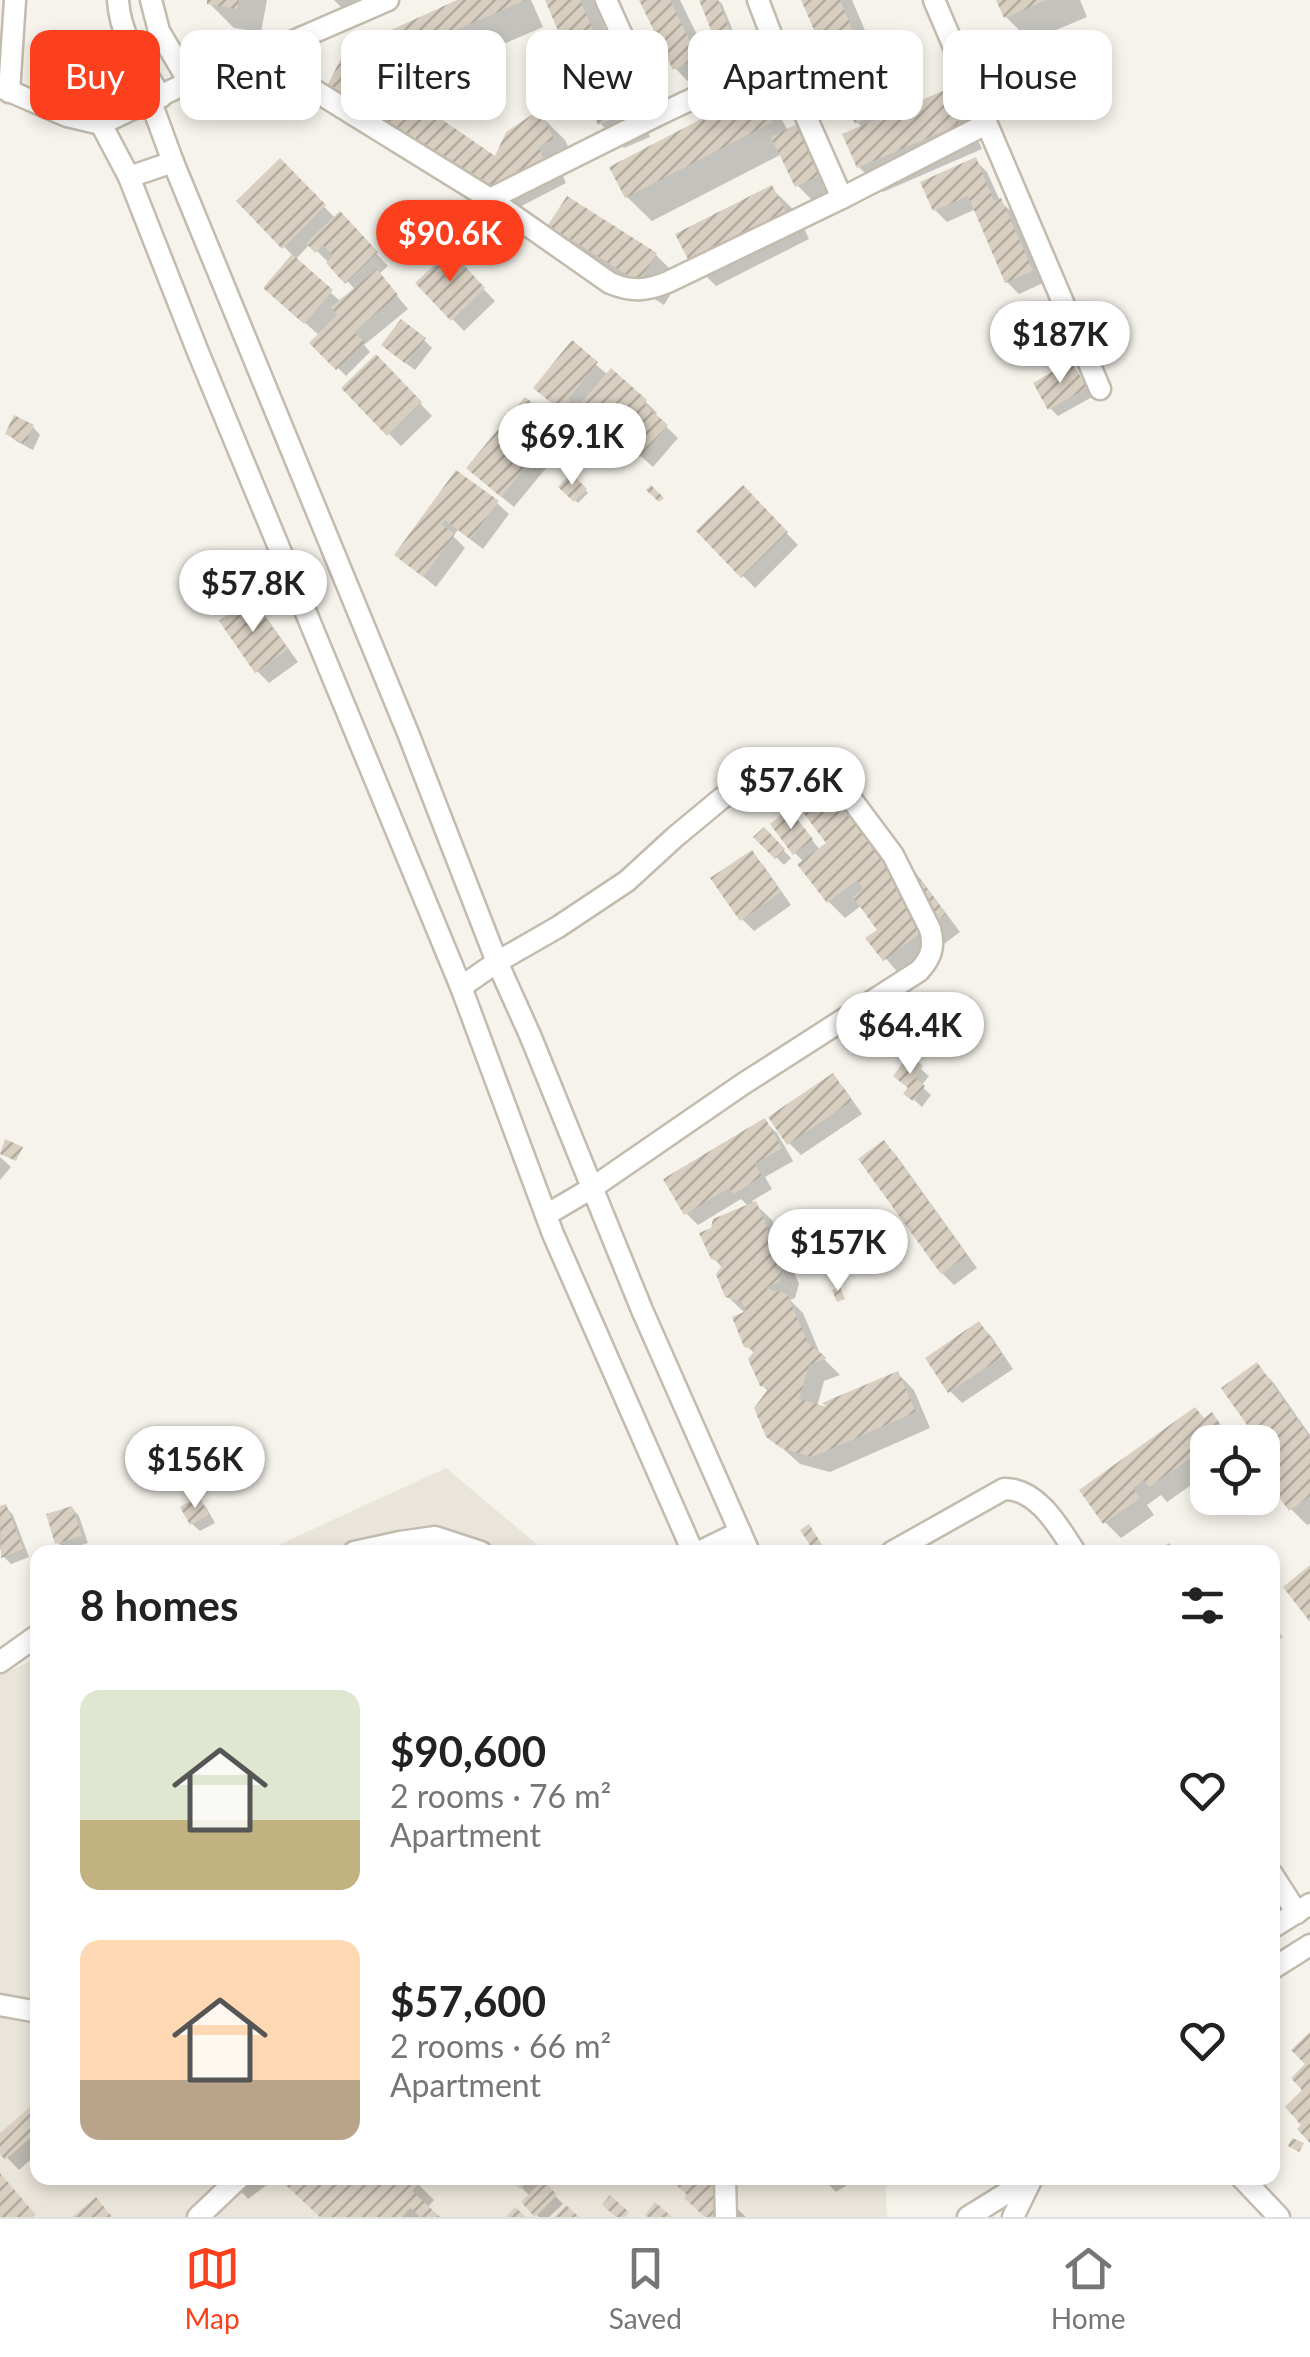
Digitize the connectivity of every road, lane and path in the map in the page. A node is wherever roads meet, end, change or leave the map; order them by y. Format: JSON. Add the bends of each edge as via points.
{"nodes":[{"id":1,"x":15,"y":0,"type":"edge"},
{"id":2,"x":118,"y":0,"type":"edge"},
{"id":3,"x":152,"y":0,"type":"edge"},
{"id":4,"x":388,"y":0,"type":"edge"},
{"id":5,"x":606,"y":0,"type":"edge"},
{"id":6,"x":758,"y":0,"type":"edge"},
{"id":7,"x":934,"y":0,"type":"edge"},
{"id":8,"x":124,"y":30,"type":"edge"},
{"id":9,"x":318,"y":30,"type":"edge"},
{"id":10,"x":620,"y":30,"type":"edge"},
{"id":11,"x":769,"y":30,"type":"edge"},
{"id":12,"x":180,"y":66,"type":"edge"},
{"id":13,"x":5,"y":89,"type":"edge"},
{"id":14,"x":321,"y":95,"type":"edge"},
{"id":15,"x":160,"y":114,"type":"edge"},
{"id":16,"x":110,"y":120,"type":"edge"},
{"id":17,"x":648,"y":120,"type":"edge"},
{"id":18,"x":807,"y":120,"type":"edge"},
{"id":19,"x":101,"y":124,"type":"junction"},
{"id":20,"x":986,"y":124,"type":"junction"},
{"id":21,"x":173,"y":162,"type":"junction"},
{"id":22,"x":129,"y":177,"type":"junction"},
{"id":23,"x":842,"y":198,"type":"junction"},
{"id":24,"x":490,"y":200,"type":"junction"},
{"id":25,"x":1100,"y":389,"type":"dead end"},
{"id":26,"x":497,"y":962,"type":"junction"},
{"id":27,"x":461,"y":988,"type":"junction"},
{"id":28,"x":592,"y":1188,"type":"junction"},
{"id":29,"x":546,"y":1215,"type":"junction"},
{"id":30,"x":740,"y":1532,"type":"junction"},
{"id":31,"x":386,"y":1545,"type":"edge"},
{"id":32,"x":458,"y":1545,"type":"edge"},
{"id":33,"x":693,"y":1545,"type":"edge"},
{"id":34,"x":711,"y":1545,"type":"edge"},
{"id":35,"x":746,"y":1545,"type":"edge"},
{"id":36,"x":904,"y":1545,"type":"edge"},
{"id":37,"x":1070,"y":1545,"type":"edge"},
{"id":38,"x":30,"y":1641,"type":"edge"},
{"id":39,"x":0,"y":1662,"type":"edge"},
{"id":40,"x":1280,"y":1883,"type":"edge"},
{"id":41,"x":1303,"y":1908,"type":"edge"},
{"id":42,"x":1280,"y":1923,"type":"edge"},
{"id":43,"x":1310,"y":1945,"type":"edge"},
{"id":44,"x":1280,"y":1964,"type":"edge"},
{"id":45,"x":0,"y":2005,"type":"edge"},
{"id":46,"x":30,"y":2011,"type":"edge"},
{"id":47,"x":232,"y":2185,"type":"edge"},
{"id":48,"x":725,"y":2185,"type":"edge"},
{"id":49,"x":1020,"y":2185,"type":"edge"},
{"id":50,"x":1028,"y":2185,"type":"edge"},
{"id":51,"x":1249,"y":2185,"type":"edge"},
{"id":52,"x":198,"y":2217,"type":"edge"},
{"id":53,"x":726,"y":2217,"type":"edge"},
{"id":54,"x":968,"y":2217,"type":"edge"},
{"id":55,"x":1014,"y":2217,"type":"edge"},
{"id":56,"x":1279,"y":2217,"type":"edge"}],
"edges":[{"from":1,"to":13,"type":"street"},
{"from":2,"to":8,"type":"street"},
{"from":3,"to":12,"type":"street"},
{"from":4,"to":9,"type":"street"},
{"from":5,"to":10,"type":"street"},
{"from":6,"to":11,"type":"street"},
{"from":7,"to":20,"type":"street"},
{"from":13,"to":19,"type":"street"},
{"from":14,"to":24,"type":"street"},
{"from":15,"to":21,"type":"street"},
{"from":16,"to":19,"type":"street"},
{"from":17,"to":24,"type":"street"},
{"from":18,"to":23,"type":"street"},
{"from":19,"to":22,"type":"street"},
{"from":20,"to":23,"type":"street"},
{"from":20,"to":25,"type":"street"},
{"from":21,"to":22,"type":"street"},
{"from":21,"to":26,"type":"street"},
{"from":22,"to":27,"type":"street"},
{"from":23,"to":24,"type":"street","via":[[646,290],[610,283]]},
{"from":26,"to":27,"type":"street"},
{"from":26,"to":28,"type":"street"},
{"from":26,"to":28,"type":"street","via":[[627,881],[722,798],[742,786],[789,777],[832,783],[849,796],[893,855],[930,929],[932,952],[919,971]]},
{"from":27,"to":29,"type":"street"},
{"from":28,"to":29,"type":"street"},
{"from":28,"to":30,"type":"street"},
{"from":29,"to":33,"type":"street"},
{"from":30,"to":34,"type":"street"},
{"from":30,"to":35,"type":"street"},
{"from":31,"to":32,"type":"street","via":[[436,1538]]},
{"from":36,"to":37,"type":"street","via":[[1016,1488],[1057,1524]]},
{"from":38,"to":39,"type":"street"},
{"from":40,"to":41,"type":"street"},
{"from":41,"to":42,"type":"street"},
{"from":43,"to":44,"type":"street"},
{"from":45,"to":46,"type":"street"},
{"from":47,"to":52,"type":"street"},
{"from":48,"to":53,"type":"street"},
{"from":49,"to":54,"type":"street"},
{"from":50,"to":55,"type":"street"},
{"from":51,"to":56,"type":"street"}]}
